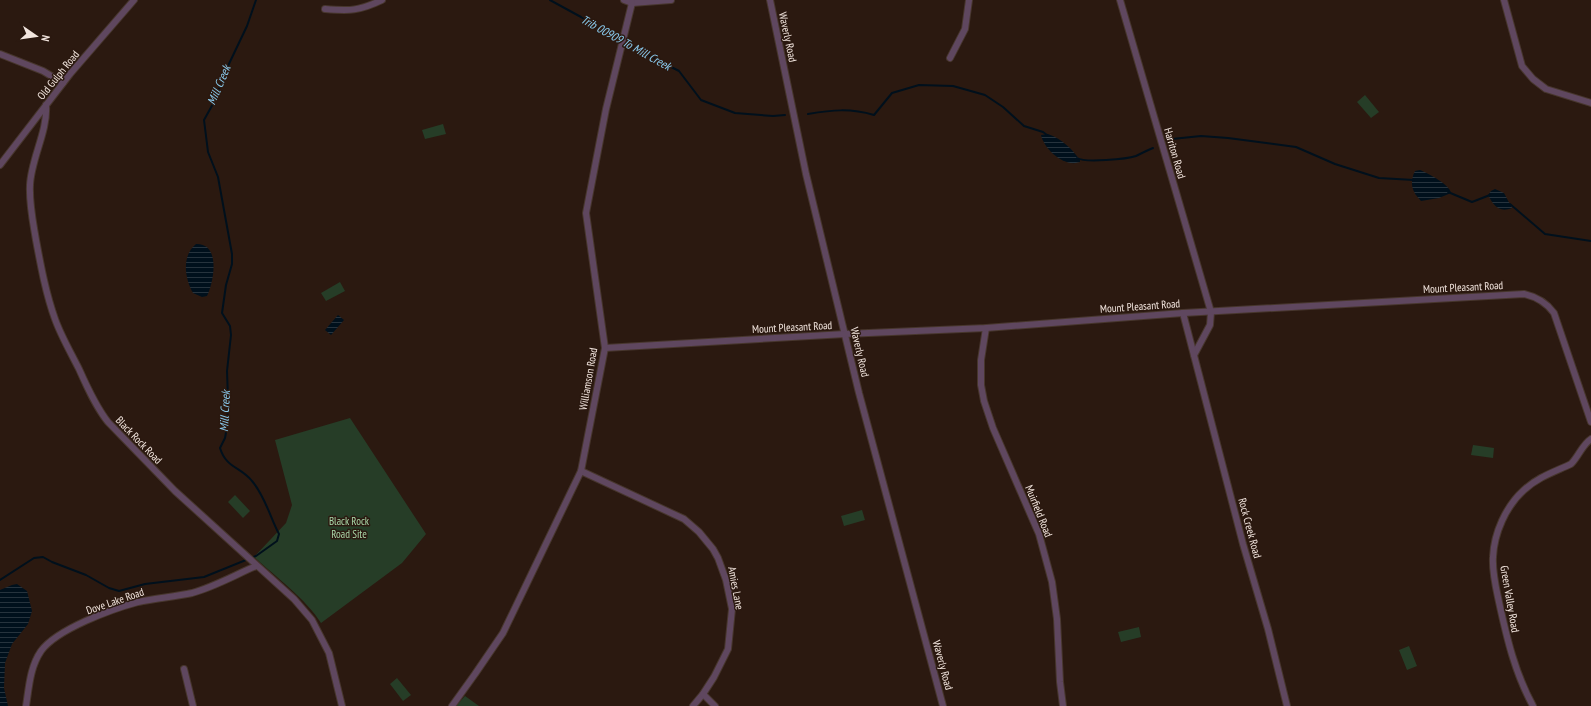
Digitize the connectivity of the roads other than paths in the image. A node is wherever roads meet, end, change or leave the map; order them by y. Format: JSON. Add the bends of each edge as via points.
{"nodes":[{"id":1,"x":134,"y":0,"type":"edge"},
{"id":2,"x":382,"y":0,"type":"edge"},
{"id":3,"x":624,"y":0,"type":"edge"},
{"id":4,"x":671,"y":0,"type":"edge"},
{"id":5,"x":770,"y":0,"type":"edge"},
{"id":6,"x":968,"y":0,"type":"edge"},
{"id":7,"x":1120,"y":0,"type":"edge"},
{"id":8,"x":1504,"y":0,"type":"edge"},
{"id":9,"x":632,"y":3,"type":"junction"},
{"id":10,"x":325,"y":10,"type":"dead end"},
{"id":11,"x":0,"y":54,"type":"edge"},
{"id":12,"x":950,"y":58,"type":"dead end"},
{"id":13,"x":63,"y":83,"type":"junction"},
{"id":14,"x":1591,"y":103,"type":"edge"},
{"id":15,"x":46,"y":105,"type":"junction"},
{"id":16,"x":28,"y":128,"type":"junction"},
{"id":17,"x":42,"y":132,"type":"junction"},
{"id":18,"x":0,"y":165,"type":"edge"},
{"id":19,"x":1211,"y":312,"type":"junction"},
{"id":20,"x":1183,"y":313,"type":"junction"},
{"id":21,"x":986,"y":328,"type":"junction"},
{"id":22,"x":845,"y":334,"type":"junction"},
{"id":23,"x":605,"y":348,"type":"junction"},
{"id":24,"x":1194,"y":356,"type":"junction"},
{"id":25,"x":1591,"y":422,"type":"edge"},
{"id":26,"x":1591,"y":439,"type":"edge"},
{"id":27,"x":581,"y":471,"type":"junction"},
{"id":28,"x":254,"y":564,"type":"junction"},
{"id":29,"x":184,"y":669,"type":"dead end"},
{"id":30,"x":704,"y":694,"type":"junction"},
{"id":31,"x":26,"y":706,"type":"edge"},
{"id":32,"x":193,"y":706,"type":"edge"},
{"id":33,"x":342,"y":706,"type":"edge"},
{"id":34,"x":452,"y":706,"type":"edge"},
{"id":35,"x":693,"y":706,"type":"edge"},
{"id":36,"x":715,"y":706,"type":"edge"},
{"id":37,"x":943,"y":706,"type":"edge"},
{"id":38,"x":1063,"y":706,"type":"edge"},
{"id":39,"x":1287,"y":706,"type":"edge"},
{"id":40,"x":1533,"y":706,"type":"edge"}],
"edges":[{"from":1,"to":13,"type":"street","name":"Old Gulph Road"},
{"from":2,"to":10,"type":"street","via":[[366,8],[350,11]]},
{"from":3,"to":9,"type":"street"},
{"from":4,"to":9,"type":"street"},
{"from":5,"to":22,"type":"street","name":"Waverly Road","via":[[806,174]]},
{"from":6,"to":12,"type":"street","via":[[965,29]]},
{"from":7,"to":19,"type":"street","name":"Harriton Road"},
{"from":8,"to":14,"type":"street","via":[[1522,66],[1533,80],[1546,89]]},
{"from":9,"to":23,"type":"street","name":"Williamson Road","via":[[606,109],[586,213]]},
{"from":11,"to":13,"type":"street","via":[[43,71]]},
{"from":13,"to":15,"type":"street","name":"Old Gulph Road"},
{"from":15,"to":16,"type":"street","name":"Old Gulph Road"},
{"from":15,"to":17,"type":"street","name":"Black Rock Road"},
{"from":16,"to":17,"type":"street"},
{"from":16,"to":18,"type":"street","name":"Old Gulph Road"},
{"from":17,"to":28,"type":"street","name":"Black Rock Road","via":[[30,183],[30,203],[44,281],[61,333],[101,414],[174,491]]},
{"from":19,"to":20,"type":"street","name":"Mount Pleasant Road"},
{"from":19,"to":24,"type":"street","via":[[1210,325]]},
{"from":19,"to":25,"type":"street","name":"Mount Pleasant Road","via":[[1524,294],[1534,296],[1550,306],[1556,317]]},
{"from":20,"to":21,"type":"street","name":"Mount Pleasant Road"},
{"from":20,"to":24,"type":"street","name":"Rock Creek Road"},
{"from":21,"to":22,"type":"street","name":"Mount Pleasant Road"},
{"from":21,"to":38,"type":"street","name":"Muirfield Road","via":[[981,360],[984,401],[1036,527],[1052,582],[1058,619]]},
{"from":22,"to":23,"type":"street","name":"Mount Pleasant Road"},
{"from":22,"to":37,"type":"street","name":"Waverly Road"},
{"from":23,"to":27,"type":"street","name":"Williamson Road"},
{"from":24,"to":39,"type":"street","name":"Rock Creek Road"},
{"from":26,"to":40,"type":"street","name":"Green Valley Road","via":[[1572,464],[1535,480],[1522,491],[1500,524],[1494,547],[1494,578],[1507,640],[1515,668]]},
{"from":27,"to":30,"type":"street","name":"Amies Lane","via":[[684,519],[699,532],[718,558],[732,609],[728,649]]},
{"from":27,"to":34,"type":"street","name":"Williamson Road","via":[[502,633]]},
{"from":28,"to":31,"type":"street","name":"Dove Lake Road","via":[[191,593],[137,602],[65,632],[48,644],[37,658],[30,676]]},
{"from":28,"to":33,"type":"street","name":"Black Rock Road","via":[[294,599],[312,620],[329,652]]},
{"from":29,"to":32,"type":"street"},
{"from":30,"to":35,"type":"street","name":"Amies Lane"},
{"from":30,"to":36,"type":"street"}]}
